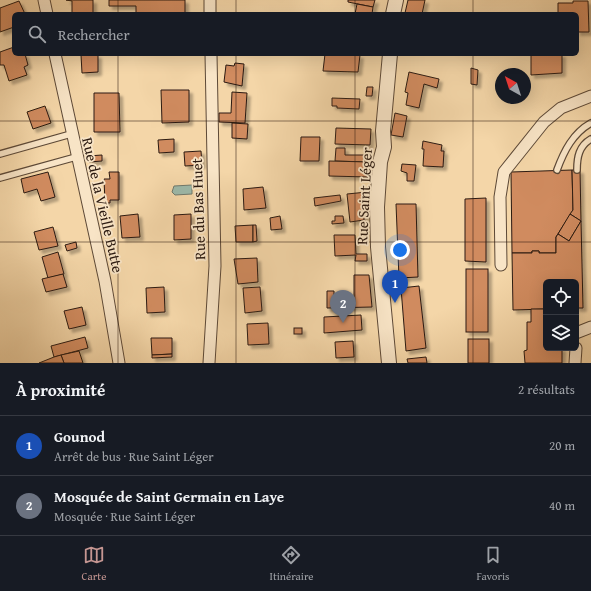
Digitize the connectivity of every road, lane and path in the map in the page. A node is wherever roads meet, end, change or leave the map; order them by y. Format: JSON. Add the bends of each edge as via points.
{"nodes":[{"id":1,"x":44,"y":0,"type":"edge"},
{"id":2,"x":210,"y":0,"type":"edge"},
{"id":3,"x":396,"y":0,"type":"edge"},
{"id":4,"x":46,"y":12,"type":"edge"},
{"id":5,"x":210,"y":12,"type":"edge"},
{"id":6,"x":393,"y":12,"type":"edge"},
{"id":7,"x":55,"y":56,"type":"edge"},
{"id":8,"x":210,"y":56,"type":"edge"},
{"id":9,"x":390,"y":56,"type":"edge"},
{"id":10,"x":591,"y":96,"type":"edge"},
{"id":11,"x":591,"y":123,"type":"edge"},
{"id":12,"x":71,"y":134,"type":"junction"},
{"id":13,"x":591,"y":139,"type":"edge"},
{"id":14,"x":0,"y":154,"type":"edge"},
{"id":15,"x":76,"y":157,"type":"junction"},
{"id":16,"x":557,"y":170,"type":"dead end"},
{"id":17,"x":576,"y":170,"type":"dead end"},
{"id":18,"x":0,"y":178,"type":"edge"},
{"id":19,"x":501,"y":265,"type":"dead end"},
{"id":20,"x":591,"y":327,"type":"edge"},
{"id":21,"x":579,"y":332,"type":"edge"},
{"id":22,"x":576,"y":351,"type":"edge"},
{"id":23,"x":119,"y":363,"type":"edge"},
{"id":24,"x":209,"y":363,"type":"edge"},
{"id":25,"x":389,"y":363,"type":"edge"},
{"id":26,"x":575,"y":363,"type":"edge"}],
"edges":[{"from":1,"to":4,"type":"street"},
{"from":2,"to":5,"type":"street"},
{"from":3,"to":6,"type":"street"},
{"from":7,"to":12,"type":"street","name":"Rue de la Vieille Butte"},
{"from":8,"to":24,"type":"street","name":"Rue du Bas Huet","via":[[215,266]]},
{"from":9,"to":25,"type":"street","name":"Rue Saint Léger","via":[[377,208],[378,247]]},
{"from":10,"to":19,"type":"street","via":[[561,108],[544,122],[504,172],[500,197]]},
{"from":11,"to":16,"type":"lane","via":[[578,131]]},
{"from":12,"to":14,"type":"lane"},
{"from":12,"to":15,"type":"street","name":"Rue de la Vieille Butte"},
{"from":13,"to":17,"type":"lane","via":[[579,152]]},
{"from":15,"to":18,"type":"lane"},
{"from":15,"to":23,"type":"street","name":"Rue de la Vieille Butte","via":[[105,281]]},
{"from":20,"to":21,"type":"street"},
{"from":22,"to":26,"type":"street"}]}
